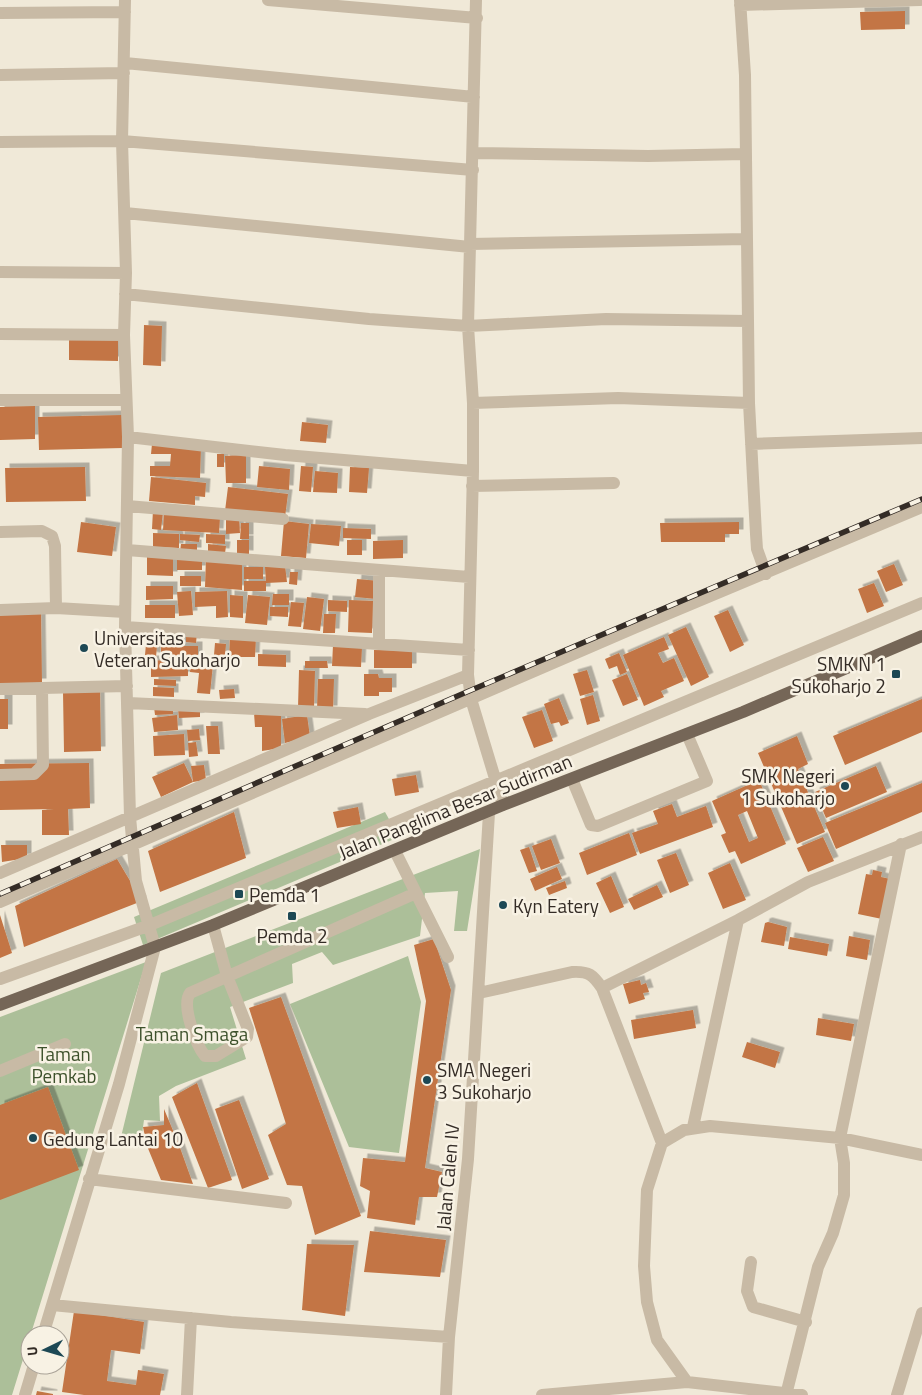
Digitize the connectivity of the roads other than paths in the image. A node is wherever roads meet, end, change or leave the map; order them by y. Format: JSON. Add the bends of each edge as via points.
{"nodes":[{"id":1,"x":268,"y":0,"type":"edge"},
{"id":2,"x":476,"y":0,"type":"edge"},
{"id":3,"x":896,"y":0,"type":"edge"},
{"id":4,"x":920,"y":0,"type":"edge"},
{"id":5,"x":740,"y":2,"type":"edge"},
{"id":6,"x":125,"y":6,"type":"edge"},
{"id":7,"x":0,"y":13,"type":"edge"},
{"id":8,"x":477,"y":18,"type":"junction"},
{"id":9,"x":124,"y":68,"type":"junction"},
{"id":10,"x":0,"y":75,"type":"edge"},
{"id":11,"x":474,"y":97,"type":"junction"},
{"id":12,"x":122,"y":141,"type":"junction"},
{"id":13,"x":0,"y":142,"type":"edge"},
{"id":14,"x":474,"y":153,"type":"junction"},
{"id":15,"x":745,"y":154,"type":"junction"},
{"id":16,"x":473,"y":170,"type":"junction"},
{"id":17,"x":125,"y":214,"type":"junction"},
{"id":18,"x":748,"y":239,"type":"junction"},
{"id":19,"x":470,"y":246,"type":"junction"},
{"id":20,"x":0,"y":272,"type":"edge"},
{"id":21,"x":126,"y":272,"type":"junction"},
{"id":22,"x":125,"y":294,"type":"junction"},
{"id":23,"x":748,"y":321,"type":"junction"},
{"id":24,"x":468,"y":326,"type":"junction"},
{"id":25,"x":0,"y":334,"type":"edge"},
{"id":26,"x":124,"y":335,"type":"junction"},
{"id":27,"x":0,"y":400,"type":"edge"},
{"id":28,"x":126,"y":400,"type":"junction"},
{"id":29,"x":472,"y":403,"type":"junction"},
{"id":30,"x":749,"y":403,"type":"junction"},
{"id":31,"x":128,"y":437,"type":"junction"},
{"id":32,"x":922,"y":438,"type":"edge"},
{"id":33,"x":751,"y":444,"type":"junction"},
{"id":34,"x":472,"y":471,"type":"junction"},
{"id":35,"x":614,"y":483,"type":"dead end"},
{"id":36,"x":472,"y":486,"type":"junction"},
{"id":37,"x":127,"y":506,"type":"junction"},
{"id":38,"x":922,"y":507,"type":"edge"},
{"id":39,"x":283,"y":519,"type":"dead end"},
{"id":40,"x":0,"y":532,"type":"edge"},
{"id":41,"x":127,"y":550,"type":"junction"},
{"id":42,"x":379,"y":571,"type":"junction"},
{"id":43,"x":766,"y":574,"type":"junction"},
{"id":44,"x":469,"y":578,"type":"junction"},
{"id":45,"x":922,"y":603,"type":"edge"},
{"id":46,"x":56,"y":608,"type":"junction"},
{"id":47,"x":0,"y":610,"type":"edge"},
{"id":48,"x":125,"y":612,"type":"junction"},
{"id":49,"x":125,"y":627,"type":"junction"},
{"id":50,"x":922,"y":636,"type":"edge"},
{"id":51,"x":379,"y":644,"type":"junction"},
{"id":52,"x":469,"y":650,"type":"junction"},
{"id":53,"x":468,"y":674,"type":"junction"},
{"id":54,"x":127,"y":686,"type":"junction"},
{"id":55,"x":42,"y":688,"type":"junction"},
{"id":56,"x":0,"y":690,"type":"edge"},
{"id":57,"x":471,"y":699,"type":"junction"},
{"id":58,"x":128,"y":703,"type":"junction"},
{"id":59,"x":369,"y":714,"type":"junction"},
{"id":60,"x":687,"y":734,"type":"junction"},
{"id":61,"x":0,"y":775,"type":"edge"},
{"id":62,"x":496,"y":779,"type":"junction"},
{"id":63,"x":572,"y":779,"type":"junction"},
{"id":64,"x":503,"y":806,"type":"junction"},
{"id":65,"x":490,"y":813,"type":"junction"},
{"id":66,"x":130,"y":817,"type":"junction"},
{"id":67,"x":922,"y":836,"type":"edge"},
{"id":68,"x":901,"y":844,"type":"junction"},
{"id":69,"x":132,"y":846,"type":"junction"},
{"id":70,"x":395,"y":851,"type":"junction"},
{"id":71,"x":0,"y":873,"type":"edge"},
{"id":72,"x":416,"y":894,"type":"junction"},
{"id":73,"x":0,"y":902,"type":"edge"},
{"id":74,"x":738,"y":920,"type":"junction"},
{"id":75,"x":150,"y":925,"type":"junction"},
{"id":76,"x":213,"y":925,"type":"junction"},
{"id":77,"x":154,"y":948,"type":"junction"},
{"id":78,"x":448,"y":956,"type":"dead end"},
{"id":79,"x":228,"y":976,"type":"junction"},
{"id":80,"x":0,"y":978,"type":"edge"},
{"id":81,"x":602,"y":988,"type":"junction"},
{"id":82,"x":479,"y":993,"type":"junction"},
{"id":83,"x":0,"y":1005,"type":"edge"},
{"id":84,"x":65,"y":1044,"type":"dead end"},
{"id":85,"x":0,"y":1070,"type":"edge"},
{"id":86,"x":693,"y":1127,"type":"junction"},
{"id":87,"x":840,"y":1138,"type":"junction"},
{"id":88,"x":662,"y":1143,"type":"junction"},
{"id":89,"x":922,"y":1156,"type":"edge"},
{"id":90,"x":89,"y":1179,"type":"junction"},
{"id":91,"x":286,"y":1203,"type":"dead end"},
{"id":92,"x":752,"y":1262,"type":"dead end"},
{"id":93,"x":52,"y":1305,"type":"junction"},
{"id":94,"x":922,"y":1313,"type":"edge"},
{"id":95,"x":191,"y":1318,"type":"junction"},
{"id":96,"x":806,"y":1322,"type":"junction"},
{"id":97,"x":46,"y":1325,"type":"edge"},
{"id":98,"x":449,"y":1337,"type":"junction"},
{"id":99,"x":31,"y":1375,"type":"edge"},
{"id":100,"x":686,"y":1382,"type":"junction"},
{"id":101,"x":672,"y":1389,"type":"edge"},
{"id":102,"x":787,"y":1394,"type":"edge"},
{"id":103,"x":25,"y":1395,"type":"edge"},
{"id":104,"x":187,"y":1395,"type":"edge"},
{"id":105,"x":446,"y":1395,"type":"edge"},
{"id":106,"x":542,"y":1395,"type":"edge"},
{"id":107,"x":802,"y":1395,"type":"edge"},
{"id":108,"x":897,"y":1395,"type":"edge"}],
"edges":[{"from":1,"to":8,"type":"street"},
{"from":2,"to":8,"type":"street"},
{"from":3,"to":4,"type":"street"},
{"from":3,"to":5,"type":"street"},
{"from":5,"to":15,"type":"street","via":[[745,75]]},
{"from":6,"to":7,"type":"street"},
{"from":6,"to":9,"type":"street"},
{"from":8,"to":11,"type":"street"},
{"from":9,"to":10,"type":"street"},
{"from":9,"to":11,"type":"street"},
{"from":9,"to":12,"type":"street"},
{"from":11,"to":14,"type":"street"},
{"from":12,"to":13,"type":"street"},
{"from":12,"to":16,"type":"street"},
{"from":12,"to":17,"type":"street"},
{"from":14,"to":15,"type":"street"},
{"from":14,"to":16,"type":"street"},
{"from":15,"to":18,"type":"street"},
{"from":16,"to":19,"type":"street"},
{"from":17,"to":19,"type":"street"},
{"from":17,"to":21,"type":"street"},
{"from":18,"to":19,"type":"street"},
{"from":18,"to":23,"type":"street"},
{"from":19,"to":24,"type":"street"},
{"from":20,"to":21,"type":"street"},
{"from":21,"to":22,"type":"street"},
{"from":22,"to":24,"type":"street"},
{"from":22,"to":26,"type":"street"},
{"from":23,"to":24,"type":"street","via":[[606,319]]},
{"from":23,"to":30,"type":"street"},
{"from":24,"to":29,"type":"street"},
{"from":25,"to":26,"type":"street"},
{"from":26,"to":28,"type":"street"},
{"from":27,"to":28,"type":"street"},
{"from":28,"to":31,"type":"street"},
{"from":29,"to":30,"type":"street","via":[[618,398]]},
{"from":29,"to":34,"type":"street"},
{"from":30,"to":33,"type":"street"},
{"from":31,"to":34,"type":"street","via":[[284,455]]},
{"from":31,"to":37,"type":"street"},
{"from":32,"to":33,"type":"street"},
{"from":33,"to":43,"type":"street","via":[[757,549]]},
{"from":34,"to":36,"type":"street"},
{"from":35,"to":36,"type":"street"},
{"from":36,"to":44,"type":"street"},
{"from":37,"to":39,"type":"street"},
{"from":37,"to":41,"type":"street"},
{"from":38,"to":43,"type":"street"},
{"from":40,"to":46,"type":"street","via":[[42,530],[52,536]]},
{"from":41,"to":42,"type":"street"},
{"from":41,"to":48,"type":"street"},
{"from":42,"to":44,"type":"street"},
{"from":42,"to":51,"type":"street"},
{"from":43,"to":57,"type":"street"},
{"from":44,"to":52,"type":"street"},
{"from":45,"to":62,"type":"street"},
{"from":46,"to":47,"type":"street"},
{"from":46,"to":48,"type":"street"},
{"from":48,"to":49,"type":"street"},
{"from":49,"to":51,"type":"street"},
{"from":49,"to":54,"type":"street"},
{"from":50,"to":60,"type":"main road","name":"Jalan Panglima Besar Sudirman"},
{"from":51,"to":52,"type":"street"},
{"from":52,"to":53,"type":"street"},
{"from":53,"to":57,"type":"street"},
{"from":53,"to":59,"type":"street"},
{"from":54,"to":55,"type":"street"},
{"from":54,"to":58,"type":"street"},
{"from":55,"to":56,"type":"street"},
{"from":55,"to":61,"type":"street","via":[[43,765],[34,774]]},
{"from":57,"to":62,"type":"street"},
{"from":57,"to":69,"type":"street"},
{"from":58,"to":59,"type":"street"},
{"from":58,"to":66,"type":"street"},
{"from":59,"to":66,"type":"street"},
{"from":60,"to":63,"type":"main road","name":"Jalan Panglima Besar Sudirman"},
{"from":60,"to":63,"type":"street","via":[[707,781],[598,826],[591,824]]},
{"from":62,"to":64,"type":"street"},
{"from":62,"to":75,"type":"street"},
{"from":63,"to":64,"type":"main road","name":"Jalan Panglima Besar Sudirman"},
{"from":64,"to":65,"type":"main road","name":"Jalan Panglima Besar Sudirman"},
{"from":65,"to":70,"type":"main road","name":"Jalan Panglima Besar Sudirman"},
{"from":65,"to":82,"type":"street","name":"Jalan Calen IV"},
{"from":66,"to":69,"type":"street"},
{"from":66,"to":71,"type":"street"},
{"from":67,"to":68,"type":"street"},
{"from":68,"to":74,"type":"street","via":[[808,882]]},
{"from":68,"to":87,"type":"street"},
{"from":69,"to":73,"type":"street"},
{"from":69,"to":75,"type":"street","via":[[136,881]]},
{"from":70,"to":72,"type":"street"},
{"from":70,"to":76,"type":"main road","name":"Jalan Panglima Besar Sudirman"},
{"from":72,"to":78,"type":"street"},
{"from":72,"to":79,"type":"street"},
{"from":74,"to":81,"type":"street"},
{"from":74,"to":86,"type":"street"},
{"from":75,"to":77,"type":"street"},
{"from":75,"to":80,"type":"street"},
{"from":76,"to":77,"type":"main road","name":"Jalan Panglima Besar Sudirman"},
{"from":76,"to":79,"type":"street"},
{"from":77,"to":83,"type":"main road","name":"Jalan Panglima Besar Sudirman"},
{"from":77,"to":90,"type":"street","via":[[119,1084]]},
{"from":79,"to":79,"type":"street","via":[[248,1029],[246,1037],[216,1056],[205,1056],[186,1005],[187,996]]},
{"from":81,"to":82,"type":"street","via":[[592,974],[584,971]]},
{"from":81,"to":88,"type":"street"},
{"from":82,"to":98,"type":"street","name":"Jalan Calen IV","via":[[468,1158]]},
{"from":84,"to":85,"type":"street"},
{"from":86,"to":87,"type":"street"},
{"from":86,"to":88,"type":"street"},
{"from":87,"to":89,"type":"street"},
{"from":87,"to":96,"type":"street","via":[[844,1196],[818,1267]]},
{"from":88,"to":100,"type":"street","via":[[647,1190],[644,1266],[647,1302],[657,1340]]},
{"from":90,"to":91,"type":"street"},
{"from":90,"to":93,"type":"street"},
{"from":92,"to":96,"type":"street","via":[[747,1291],[753,1307]]},
{"from":93,"to":95,"type":"street"},
{"from":93,"to":97,"type":"street"},
{"from":94,"to":108,"type":"street"},
{"from":95,"to":98,"type":"street"},
{"from":95,"to":104,"type":"street"},
{"from":96,"to":102,"type":"street"},
{"from":98,"to":105,"type":"street","name":"Jalan Calen IV"},
{"from":99,"to":103,"type":"street"},
{"from":100,"to":101,"type":"street"},
{"from":100,"to":102,"type":"street"},
{"from":101,"to":106,"type":"street"},
{"from":102,"to":107,"type":"street"}]}
